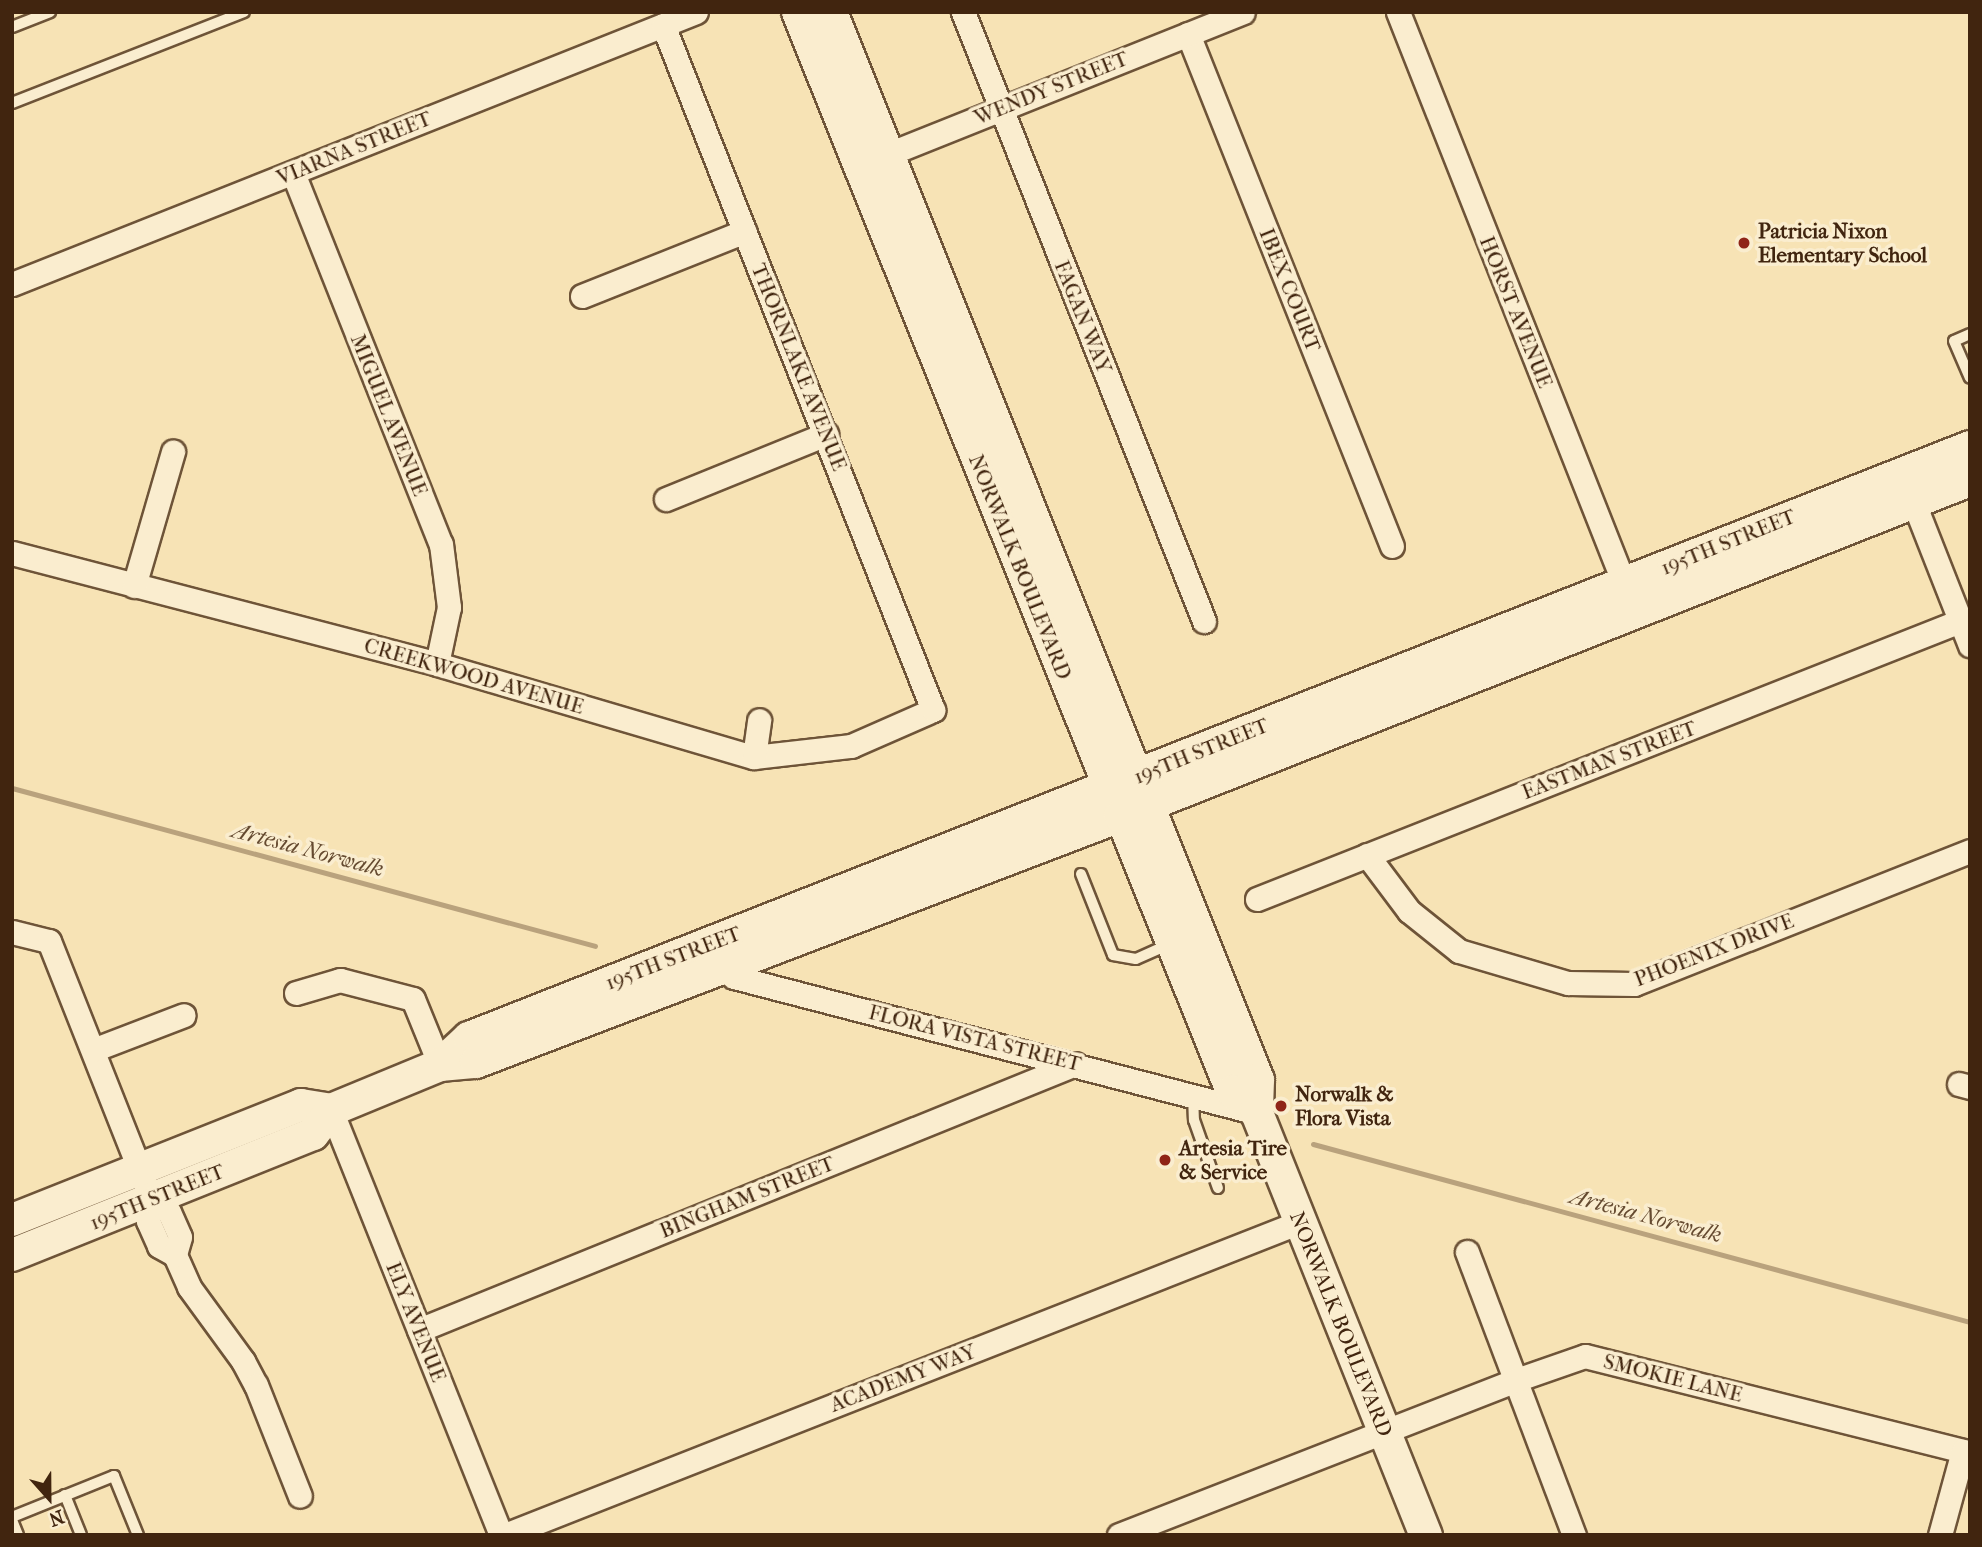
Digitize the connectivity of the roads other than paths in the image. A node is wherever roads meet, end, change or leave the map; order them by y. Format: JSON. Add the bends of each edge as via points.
{"nodes":[{"id":1,"x":50,"y":12,"type":"edge"},
{"id":2,"x":244,"y":12,"type":"edge"},
{"id":3,"x":696,"y":12,"type":"edge"},
{"id":4,"x":799,"y":12,"type":"edge"},
{"id":5,"x":831,"y":12,"type":"edge"},
{"id":6,"x":962,"y":12,"type":"edge"},
{"id":7,"x":1244,"y":12,"type":"edge"},
{"id":8,"x":1398,"y":12,"type":"edge"},
{"id":9,"x":663,"y":25,"type":"junction"},
{"id":10,"x":12,"y":27,"type":"edge"},
{"id":11,"x":1188,"y":34,"type":"junction"},
{"id":12,"x":12,"y":103,"type":"edge"},
{"id":13,"x":1000,"y":108,"type":"junction"},
{"id":14,"x":874,"y":160,"type":"junction"},
{"id":15,"x":293,"y":173,"type":"junction"},
{"id":16,"x":745,"y":231,"type":"junction"},
{"id":17,"x":12,"y":284,"type":"edge"},
{"id":18,"x":582,"y":296,"type":"dead end"},
{"id":19,"x":1970,"y":334,"type":"edge"},
{"id":20,"x":1970,"y":378,"type":"edge"},
{"id":21,"x":826,"y":434,"type":"junction"},
{"id":22,"x":1970,"y":447,"type":"edge"},
{"id":23,"x":173,"y":452,"type":"dead end"},
{"id":24,"x":1970,"y":480,"type":"edge"},
{"id":25,"x":1908,"y":488,"type":"junction"},
{"id":26,"x":666,"y":499,"type":"dead end"},
{"id":27,"x":1392,"y":546,"type":"dead end"},
{"id":28,"x":12,"y":553,"type":"edge"},
{"id":29,"x":134,"y":586,"type":"junction"},
{"id":30,"x":1630,"y":598,"type":"junction"},
{"id":31,"x":1204,"y":621,"type":"dead end"},
{"id":32,"x":1961,"y":621,"type":"junction"},
{"id":33,"x":1970,"y":645,"type":"edge"},
{"id":34,"x":437,"y":664,"type":"junction"},
{"id":35,"x":933,"y":710,"type":"joint"},
{"id":36,"x":759,"y":720,"type":"dead end"},
{"id":37,"x":754,"y":757,"type":"junction"},
{"id":38,"x":1128,"y":796,"type":"junction"},
{"id":39,"x":1970,"y":851,"type":"edge"},
{"id":40,"x":1367,"y":855,"type":"junction"},
{"id":41,"x":1081,"y":874,"type":"dead end"},
{"id":42,"x":1257,"y":898,"type":"dead end"},
{"id":43,"x":12,"y":932,"type":"edge"},
{"id":44,"x":1171,"y":943,"type":"junction"},
{"id":45,"x":716,"y":955,"type":"junction"},
{"id":46,"x":296,"y":993,"type":"dead end"},
{"id":47,"x":184,"y":1014,"type":"dead end"},
{"id":48,"x":93,"y":1050,"type":"junction"},
{"id":49,"x":1075,"y":1064,"type":"junction"},
{"id":50,"x":440,"y":1065,"type":"junction"},
{"id":51,"x":1193,"y":1094,"type":"junction"},
{"id":52,"x":331,"y":1110,"type":"junction"},
{"id":53,"x":1257,"y":1113,"type":"junction"},
{"id":54,"x":139,"y":1170,"type":"junction"},
{"id":55,"x":1218,"y":1188,"type":"dead end"},
{"id":56,"x":151,"y":1199,"type":"junction"},
{"id":57,"x":12,"y":1220,"type":"edge"},
{"id":58,"x":1300,"y":1222,"type":"junction"},
{"id":59,"x":1467,"y":1252,"type":"dead end"},
{"id":60,"x":12,"y":1255,"type":"edge"},
{"id":61,"x":419,"y":1330,"type":"junction"},
{"id":62,"x":1516,"y":1380,"type":"junction"},
{"id":63,"x":1384,"y":1432,"type":"junction"},
{"id":64,"x":1966,"y":1452,"type":"edge"},
{"id":65,"x":65,"y":1495,"type":"junction"},
{"id":66,"x":300,"y":1496,"type":"dead end"},
{"id":67,"x":12,"y":1518,"type":"edge"},
{"id":68,"x":18,"y":1535,"type":"edge"},
{"id":69,"x":81,"y":1535,"type":"edge"},
{"id":70,"x":138,"y":1535,"type":"edge"},
{"id":71,"x":503,"y":1535,"type":"edge"},
{"id":72,"x":1119,"y":1535,"type":"edge"},
{"id":73,"x":1426,"y":1535,"type":"edge"},
{"id":74,"x":1574,"y":1535,"type":"edge"},
{"id":75,"x":1940,"y":1535,"type":"edge"}],
"edges":[{"from":1,"to":10,"type":"lane"},
{"from":2,"to":12,"type":"lane"},
{"from":3,"to":9,"type":"street","name":"VIARNA STREET"},
{"from":4,"to":14,"type":"street","name":"NORWALK BOULEVARD"},
{"from":5,"to":14,"type":"street","name":"NORWALK BOULEVARD"},
{"from":6,"to":13,"type":"street","name":"FAGAN WAY"},
{"from":7,"to":11,"type":"street","name":"WENDY STREET"},
{"from":8,"to":30,"type":"street","name":"HORST AVENUE"},
{"from":9,"to":15,"type":"street","name":"VIARNA STREET"},
{"from":9,"to":16,"type":"street","name":"THORNLAKE AVENUE"},
{"from":11,"to":13,"type":"street","name":"WENDY STREET"},
{"from":11,"to":27,"type":"street","name":"IBEX COURT"},
{"from":13,"to":14,"type":"street","name":"WENDY STREET"},
{"from":13,"to":31,"type":"street","name":"FAGAN WAY"},
{"from":14,"to":38,"type":"street","name":"NORWALK BOULEVARD"},
{"from":15,"to":17,"type":"street","name":"VIARNA STREET"},
{"from":15,"to":34,"type":"street","name":"MIGUEL AVENUE","via":[[441,544],[449,607]]},
{"from":16,"to":18,"type":"street"},
{"from":16,"to":21,"type":"street","name":"THORNLAKE AVENUE"},
{"from":19,"to":20,"type":"lane","via":[[1954,341]]},
{"from":21,"to":26,"type":"street"},
{"from":21,"to":35,"type":"street","name":"THORNLAKE AVENUE"},
{"from":22,"to":25,"type":"street","name":"195TH STREET"},
{"from":23,"to":29,"type":"street"},
{"from":24,"to":25,"type":"street","name":"195TH STREET"},
{"from":25,"to":30,"type":"street","name":"195TH STREET"},
{"from":25,"to":32,"type":"street"},
{"from":28,"to":29,"type":"street","name":"CREEKWOOD AVENUE"},
{"from":29,"to":34,"type":"street","name":"CREEKWOOD AVENUE"},
{"from":30,"to":38,"type":"street","name":"195TH STREET"},
{"from":32,"to":33,"type":"street"},
{"from":32,"to":40,"type":"street","name":"EASTMAN STREET"},
{"from":34,"to":37,"type":"street","name":"CREEKWOOD AVENUE"},
{"from":35,"to":37,"type":"street","name":"CREEKWOOD AVENUE","via":[[851,746]]},
{"from":36,"to":37,"type":"street"},
{"from":38,"to":44,"type":"street","name":"NORWALK BOULEVARD"},
{"from":38,"to":45,"type":"street","name":"195TH STREET"},
{"from":38,"to":53,"type":"street","name":"NORWALK BOULEVARD","via":[[1258,1080]]},
{"from":39,"to":40,"type":"street","name":"PHOENIX DRIVE","via":[[1634,984],[1568,983],[1459,951],[1409,911]]},
{"from":40,"to":42,"type":"street","name":"EASTMAN STREET"},
{"from":41,"to":44,"type":"lane","via":[[1114,955],[1136,959]]},
{"from":43,"to":48,"type":"street","via":[[49,941]]},
{"from":44,"to":53,"type":"street","name":"NORWALK BOULEVARD","via":[[1232,1091]]},
{"from":45,"to":49,"type":"street","name":"FLORA VISTA STREET","via":[[734,977]]},
{"from":45,"to":50,"type":"street","name":"195TH STREET","via":[[476,1062]]},
{"from":46,"to":50,"type":"street","via":[[340,979],[413,999]]},
{"from":47,"to":48,"type":"street"},
{"from":48,"to":54,"type":"street"},
{"from":49,"to":51,"type":"street","name":"FLORA VISTA STREET"},
{"from":49,"to":61,"type":"street","name":"BINGHAM STREET"},
{"from":50,"to":52,"type":"street","name":"195TH STREET"},
{"from":51,"to":53,"type":"street","name":"FLORA VISTA STREET"},
{"from":51,"to":55,"type":"lane","via":[[1194,1121]]},
{"from":52,"to":54,"type":"street","name":"195TH STREET","via":[[301,1105]]},
{"from":52,"to":56,"type":"street","name":"195TH STREET","via":[[313,1135]]},
{"from":52,"to":61,"type":"street","name":"ELY AVENUE"},
{"from":53,"to":58,"type":"street","name":"NORWALK BOULEVARD"},
{"from":54,"to":56,"type":"street"},
{"from":54,"to":57,"type":"street","name":"195TH STREET"},
{"from":56,"to":60,"type":"street","name":"195TH STREET"},
{"from":56,"to":66,"type":"street","via":[[169,1212],[180,1237],[175,1255],[189,1287],[257,1385]]},
{"from":58,"to":63,"type":"street","name":"NORWALK BOULEVARD"},
{"from":58,"to":71,"type":"street","name":"ACADEMY WAY"},
{"from":59,"to":62,"type":"street"},
{"from":61,"to":71,"type":"street","name":"ELY AVENUE"},
{"from":62,"to":63,"type":"street","name":"SMOKIE LANE"},
{"from":62,"to":64,"type":"street","name":"SMOKIE LANE","via":[[1585,1356]]},
{"from":62,"to":74,"type":"street"},
{"from":63,"to":72,"type":"street","name":"SMOKIE LANE"},
{"from":63,"to":73,"type":"street","name":"NORWALK BOULEVARD"},
{"from":64,"to":75,"type":"street"},
{"from":65,"to":67,"type":"lane"},
{"from":65,"to":69,"type":"lane"},
{"from":65,"to":70,"type":"lane","via":[[114,1476]]},
{"from":67,"to":68,"type":"lane"}]}
